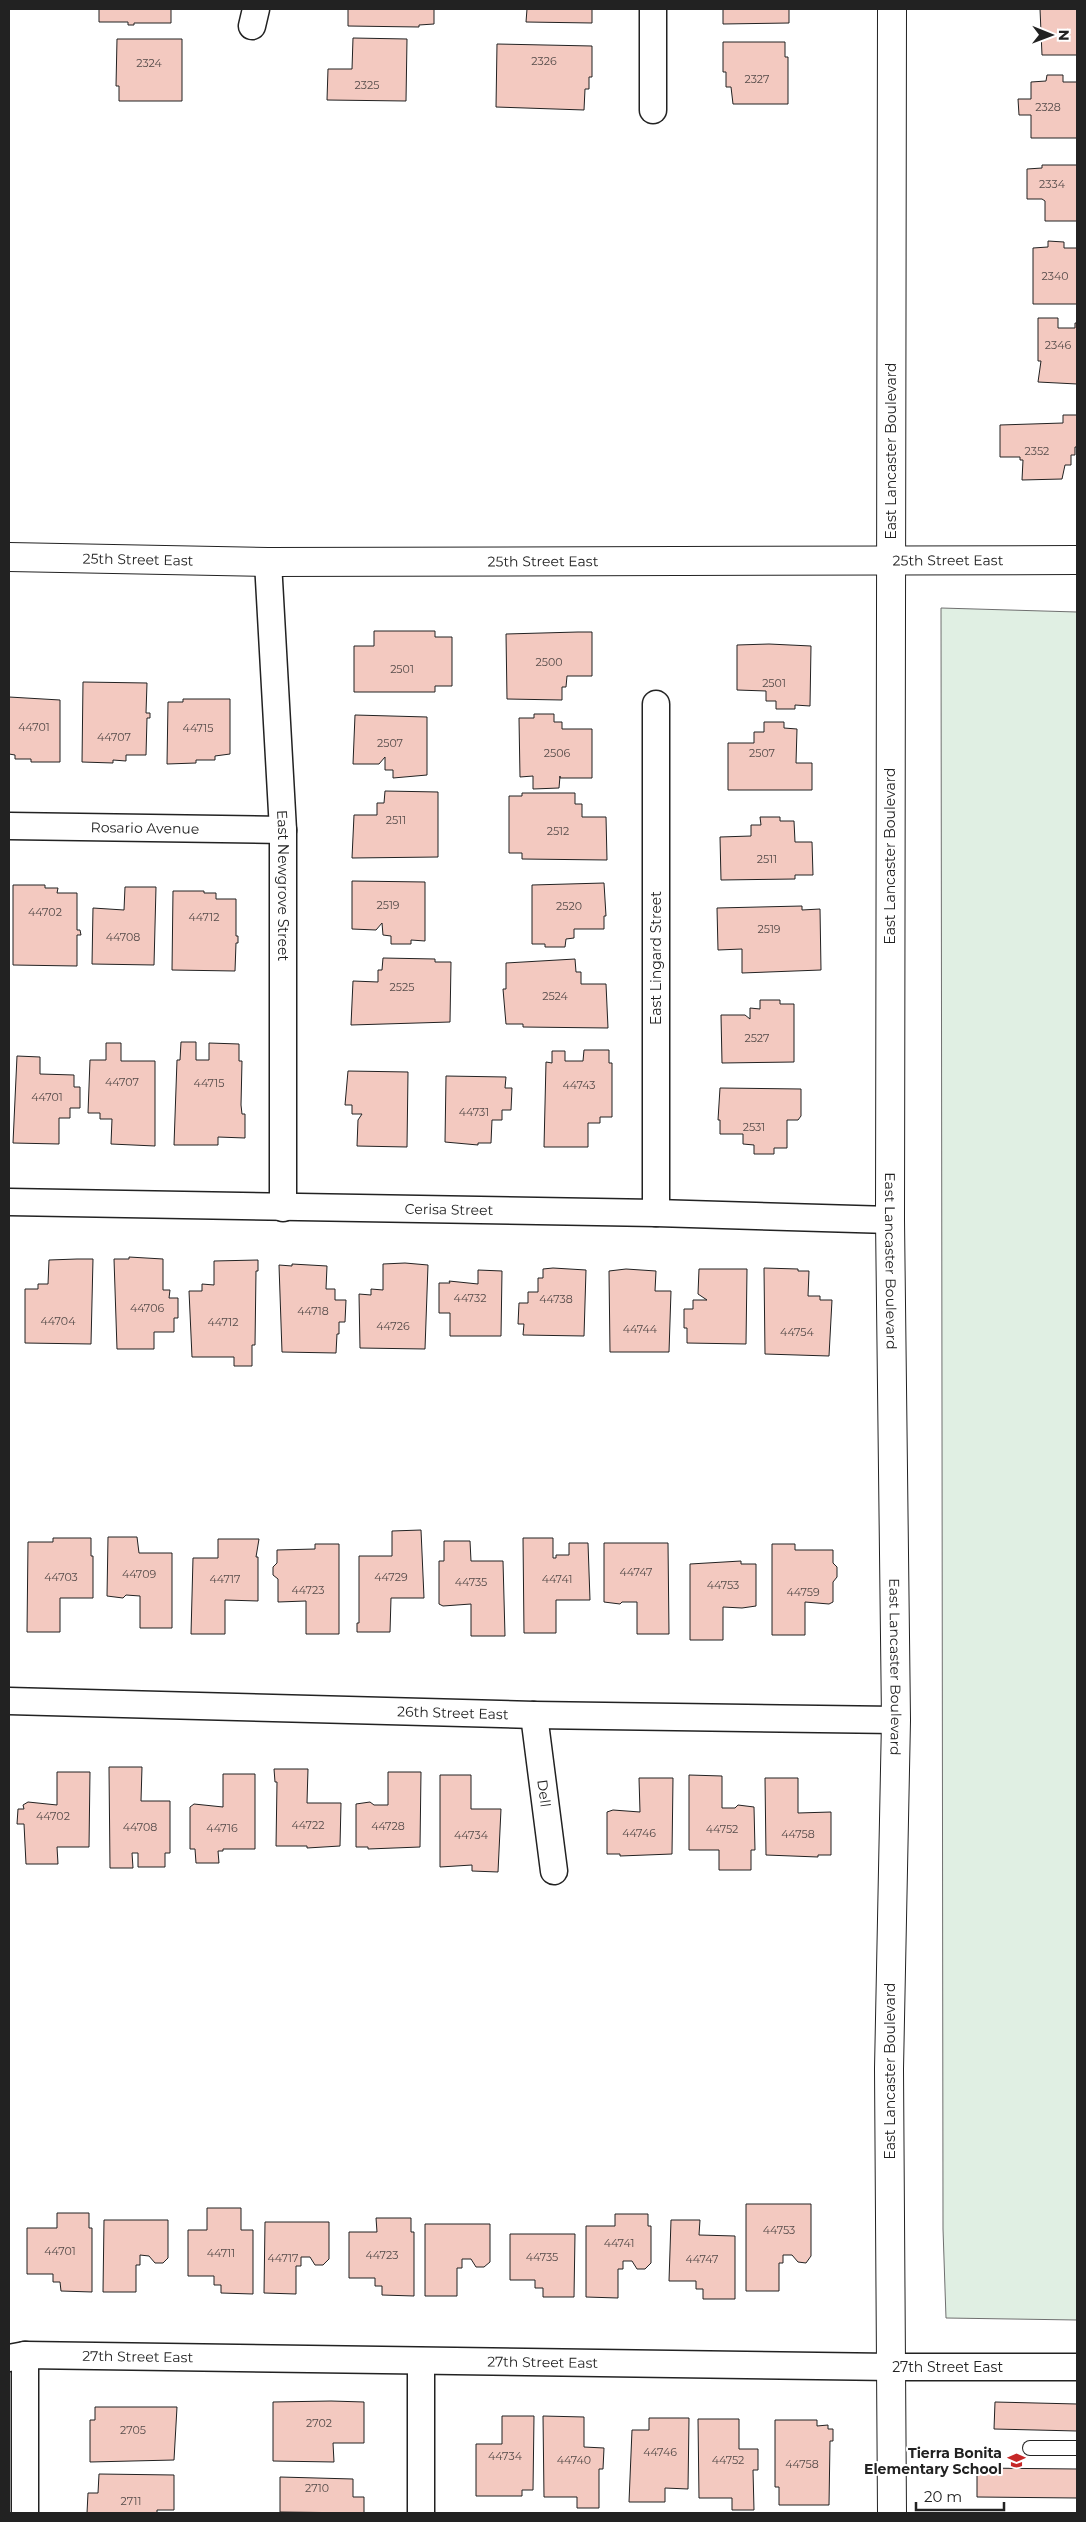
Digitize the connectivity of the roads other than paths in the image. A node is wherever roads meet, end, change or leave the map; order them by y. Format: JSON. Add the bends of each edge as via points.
{"nodes":[{"id":1,"x":653,"y":9,"type":"edge"},
{"id":2,"x":892,"y":9,"type":"edge"},
{"id":3,"x":653,"y":110,"type":"dead end"},
{"id":4,"x":9,"y":557,"type":"edge"},
{"id":5,"x":890,"y":560,"type":"junction"},
{"id":6,"x":1077,"y":560,"type":"edge"},
{"id":7,"x":268,"y":562,"type":"junction"},
{"id":8,"x":656,"y":704,"type":"dead end"},
{"id":9,"x":9,"y":826,"type":"edge"},
{"id":10,"x":283,"y":830,"type":"junction"},
{"id":11,"x":9,"y":1202,"type":"edge"},
{"id":12,"x":283,"y":1208,"type":"junction"},
{"id":13,"x":656,"y":1213,"type":"junction"},
{"id":14,"x":890,"y":1220,"type":"junction"},
{"id":15,"x":9,"y":1701,"type":"edge"},
{"id":16,"x":534,"y":1715,"type":"junction"},
{"id":17,"x":896,"y":1720,"type":"junction"},
{"id":18,"x":554,"y":1871,"type":"dead end"},
{"id":19,"x":17,"y":2356,"type":"edge"},
{"id":20,"x":421,"y":2361,"type":"junction"},
{"id":21,"x":892,"y":2367,"type":"junction"},
{"id":22,"x":1077,"y":2367,"type":"edge"},
{"id":23,"x":1030,"y":2448,"type":"dead end"},
{"id":24,"x":1077,"y":2448,"type":"edge"},
{"id":25,"x":25,"y":2513,"type":"edge"},
{"id":26,"x":421,"y":2513,"type":"edge"},
{"id":27,"x":892,"y":2513,"type":"edge"}],
"edges":[{"from":1,"to":3,"type":"street"},
{"from":2,"to":5,"type":"main road","name":"East Lancaster Boulevard"},
{"from":4,"to":7,"type":"main road","name":"25th Street East"},
{"from":5,"to":6,"type":"main road","name":"25th Street East"},
{"from":5,"to":7,"type":"main road","name":"25th Street East"},
{"from":5,"to":14,"type":"main road","name":"East Lancaster Boulevard"},
{"from":7,"to":10,"type":"street","name":"East Newgrove Street"},
{"from":8,"to":13,"type":"street","name":"East Lingard Street"},
{"from":9,"to":10,"type":"street","name":"Rosario Avenue"},
{"from":10,"to":12,"type":"street","name":"East Newgrove Street"},
{"from":11,"to":12,"type":"street","name":"Cerisa Street"},
{"from":12,"to":13,"type":"street","name":"Cerisa Street"},
{"from":13,"to":14,"type":"street","name":"Cerisa Street"},
{"from":14,"to":17,"type":"main road","name":"East Lancaster Boulevard"},
{"from":15,"to":16,"type":"street","name":"26th Street East"},
{"from":16,"to":17,"type":"street","name":"26th Street East"},
{"from":16,"to":18,"type":"street","name":"Dell"},
{"from":17,"to":21,"type":"main road","name":"East Lancaster Boulevard","via":[[889,2069]]},
{"from":19,"to":20,"type":"street","name":"27th Street East"},
{"from":19,"to":25,"type":"street"},
{"from":20,"to":21,"type":"street","name":"27th Street East"},
{"from":20,"to":26,"type":"street"},
{"from":21,"to":22,"type":"street","name":"27th Street East"},
{"from":21,"to":27,"type":"main road","name":"East Lancaster Boulevard"},
{"from":23,"to":24,"type":"lane"}]}
